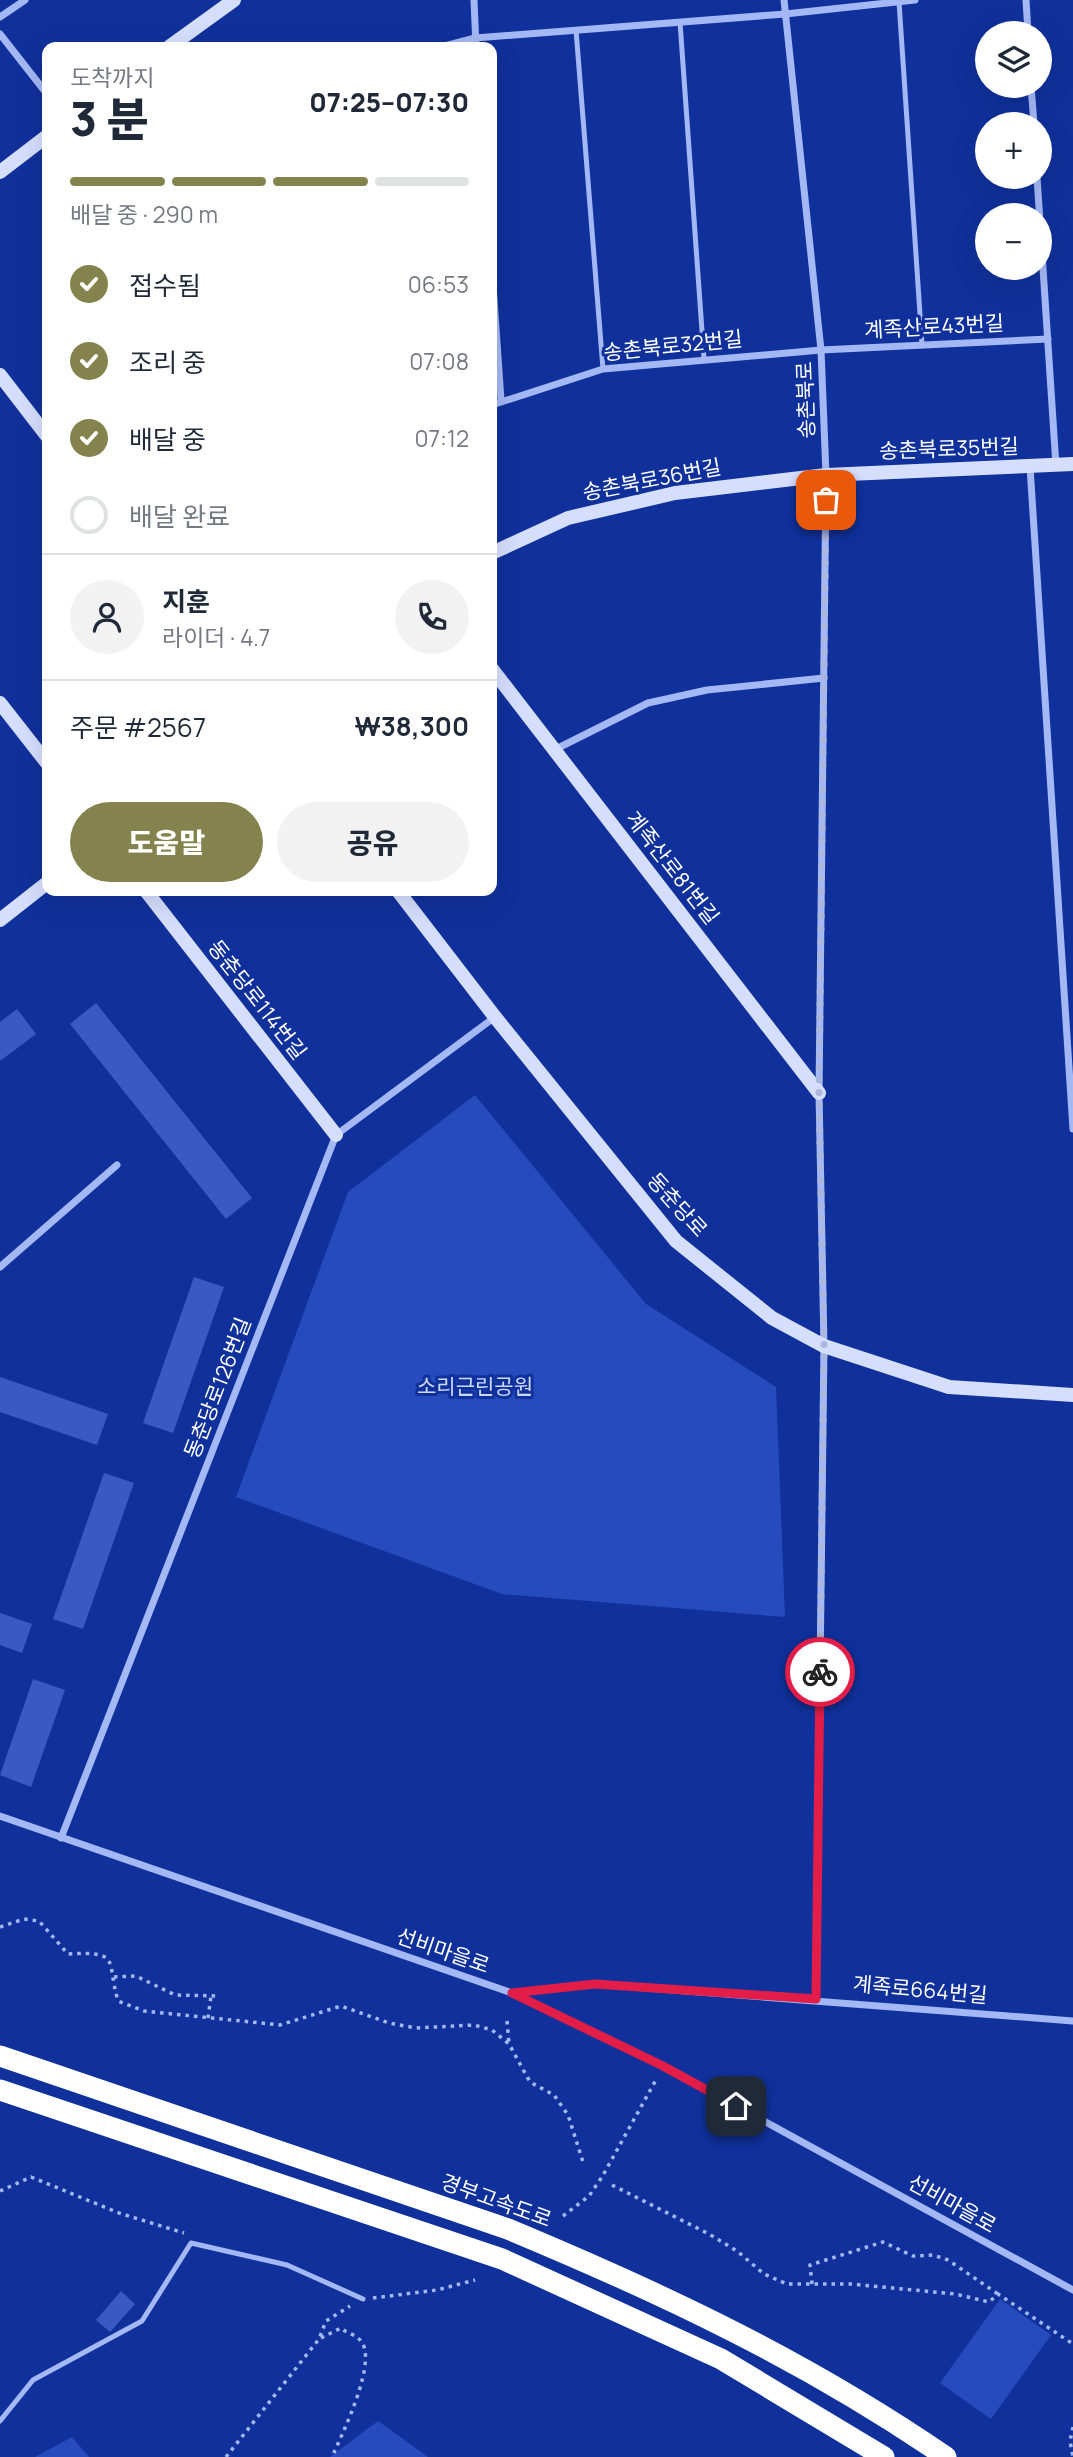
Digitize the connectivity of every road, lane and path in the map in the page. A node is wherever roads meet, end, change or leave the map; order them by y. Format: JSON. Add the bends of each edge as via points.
{"nodes":[{"id":1,"x":26,"y":0,"type":"edge"},
{"id":2,"x":234,"y":0,"type":"edge"},
{"id":3,"x":474,"y":0,"type":"edge"},
{"id":4,"x":784,"y":0,"type":"edge"},
{"id":5,"x":915,"y":0,"type":"edge"},
{"id":6,"x":1026,"y":0,"type":"edge"},
{"id":7,"x":899,"y":2,"type":"junction"},
{"id":8,"x":785,"y":14,"type":"junction"},
{"id":9,"x":0,"y":17,"type":"edge"},
{"id":10,"x":1027,"y":21,"type":"edge"},
{"id":11,"x":680,"y":22,"type":"junction"},
{"id":12,"x":576,"y":30,"type":"junction"},
{"id":13,"x":0,"y":34,"type":"edge"},
{"id":14,"x":475,"y":38,"type":"junction"},
{"id":15,"x":176,"y":42,"type":"edge"},
{"id":16,"x":460,"y":42,"type":"edge"},
{"id":17,"x":475,"y":42,"type":"edge"},
{"id":18,"x":42,"y":88,"type":"edge"},
{"id":19,"x":42,"y":140,"type":"edge"},
{"id":20,"x":0,"y":172,"type":"edge"},
{"id":21,"x":1038,"y":189,"type":"edge"},
{"id":22,"x":1048,"y":339,"type":"junction"},
{"id":23,"x":497,"y":343,"type":"edge"},
{"id":24,"x":922,"y":344,"type":"junction"},
{"id":25,"x":821,"y":350,"type":"junction"},
{"id":26,"x":704,"y":359,"type":"junction"},
{"id":27,"x":603,"y":369,"type":"junction"},
{"id":28,"x":0,"y":375,"type":"edge"},
{"id":29,"x":501,"y":400,"type":"junction"},
{"id":30,"x":497,"y":402,"type":"edge"},
{"id":31,"x":42,"y":430,"type":"edge"},
{"id":32,"x":1073,"y":464,"type":"edge"},
{"id":33,"x":1056,"y":466,"type":"junction"},
{"id":34,"x":1030,"y":467,"type":"junction"},
{"id":35,"x":827,"y":475,"type":"junction"},
{"id":36,"x":497,"y":551,"type":"edge"},
{"id":37,"x":497,"y":676,"type":"edge"},
{"id":38,"x":824,"y":678,"type":"junction"},
{"id":39,"x":0,"y":703,"type":"edge"},
{"id":40,"x":554,"y":750,"type":"junction"},
{"id":41,"x":42,"y":758,"type":"edge"},
{"id":42,"x":42,"y":887,"type":"edge"},
{"id":43,"x":150,"y":896,"type":"edge"},
{"id":44,"x":402,"y":896,"type":"edge"},
{"id":45,"x":0,"y":920,"type":"edge"},
{"id":46,"x":495,"y":1017,"type":"junction"},
{"id":47,"x":819,"y":1093,"type":"junction"},
{"id":48,"x":1073,"y":1129,"type":"edge"},
{"id":49,"x":336,"y":1135,"type":"junction"},
{"id":50,"x":117,"y":1165,"type":"dead end"},
{"id":51,"x":0,"y":1267,"type":"edge"},
{"id":52,"x":824,"y":1346,"type":"junction"},
{"id":53,"x":1073,"y":1395,"type":"edge"},
{"id":54,"x":0,"y":1816,"type":"edge"},
{"id":55,"x":61,"y":1838,"type":"junction"},
{"id":56,"x":0,"y":1927,"type":"edge"},
{"id":57,"x":114,"y":1977,"type":"junction"},
{"id":58,"x":512,"y":1993,"type":"junction"},
{"id":59,"x":211,"y":1996,"type":"junction"},
{"id":60,"x":220,"y":1996,"type":"dead end"},
{"id":61,"x":816,"y":1999,"type":"junction"},
{"id":62,"x":208,"y":2019,"type":"junction"},
{"id":63,"x":507,"y":2021,"type":"dead end"},
{"id":64,"x":1073,"y":2021,"type":"edge"},
{"id":65,"x":509,"y":2043,"type":"junction"},
{"id":66,"x":0,"y":2056,"type":"edge"},
{"id":67,"x":663,"y":2066,"type":"junction"},
{"id":68,"x":0,"y":2090,"type":"edge"},
{"id":69,"x":583,"y":2162,"type":"dead end"},
{"id":70,"x":612,"y":2185,"type":"dead end"},
{"id":71,"x":0,"y":2192,"type":"edge"},
{"id":72,"x":562,"y":2216,"type":"dead end"},
{"id":73,"x":191,"y":2243,"type":"junction"},
{"id":74,"x":475,"y":2280,"type":"dead end"},
{"id":75,"x":812,"y":2284,"type":"junction"},
{"id":76,"x":1073,"y":2290,"type":"edge"},
{"id":77,"x":998,"y":2294,"type":"junction"},
{"id":78,"x":363,"y":2298,"type":"junction"},
{"id":79,"x":319,"y":2339,"type":"junction"},
{"id":80,"x":1073,"y":2344,"type":"edge"},
{"id":81,"x":0,"y":2421,"type":"edge"},
{"id":82,"x":1073,"y":2427,"type":"edge"},
{"id":83,"x":226,"y":2457,"type":"edge"},
{"id":84,"x":332,"y":2457,"type":"edge"},
{"id":85,"x":884,"y":2457,"type":"edge"},
{"id":86,"x":946,"y":2457,"type":"edge"},
{"id":87,"x":1073,"y":2457,"type":"edge"}],
"edges":[{"from":1,"to":9,"type":"street"},
{"from":2,"to":15,"type":"main road"},
{"from":3,"to":14,"type":"street"},
{"from":4,"to":8,"type":"street","name":"송촌북로"},
{"from":5,"to":7,"type":"street"},
{"from":6,"to":10,"type":"street"},
{"from":7,"to":8,"type":"street"},
{"from":7,"to":24,"type":"lane"},
{"from":8,"to":11,"type":"street"},
{"from":8,"to":25,"type":"street","name":"송촌북로"},
{"from":11,"to":12,"type":"street"},
{"from":11,"to":26,"type":"lane"},
{"from":12,"to":14,"type":"street"},
{"from":12,"to":27,"type":"lane"},
{"from":13,"to":18,"type":"street"},
{"from":14,"to":16,"type":"street"},
{"from":14,"to":17,"type":"street"},
{"from":19,"to":20,"type":"main road"},
{"from":21,"to":22,"type":"street"},
{"from":22,"to":24,"type":"street","name":"계족산로43번길"},
{"from":22,"to":33,"type":"street"},
{"from":23,"to":29,"type":"street"},
{"from":24,"to":25,"type":"street","name":"계족산로43번길"},
{"from":25,"to":26,"type":"street","name":"송촌북로32번길"},
{"from":25,"to":35,"type":"street","name":"송촌북로"},
{"from":26,"to":27,"type":"street","name":"송촌북로32번길"},
{"from":27,"to":29,"type":"street","name":"송촌북로32번길"},
{"from":28,"to":31,"type":"main road"},
{"from":29,"to":30,"type":"street","name":"송촌북로32번길"},
{"from":32,"to":33,"type":"main road","name":"송촌북로35번길"},
{"from":33,"to":34,"type":"main road","name":"송촌북로35번길"},
{"from":34,"to":35,"type":"main road","name":"송촌북로35번길"},
{"from":34,"to":48,"type":"street"},
{"from":35,"to":36,"type":"main road","name":"송촌북로36번길","via":[[674,493],[568,518]]},
{"from":35,"to":38,"type":"street","name":"송촌북로"},
{"from":37,"to":40,"type":"main road","name":"계족산로81번길"},
{"from":38,"to":40,"type":"street","via":[[707,690],[648,703]]},
{"from":38,"to":47,"type":"street","name":"송촌북로"},
{"from":39,"to":41,"type":"main road"},
{"from":40,"to":47,"type":"main road","name":"계족산로81번길"},
{"from":42,"to":45,"type":"main road"},
{"from":43,"to":49,"type":"main road","name":"동춘당로114번길"},
{"from":44,"to":46,"type":"main road","name":"동춘당로"},
{"from":46,"to":49,"type":"street"},
{"from":46,"to":52,"type":"main road","name":"동춘당로","via":[[676,1241],[772,1318]]},
{"from":47,"to":52,"type":"street","name":"송촌북로"},
{"from":49,"to":55,"type":"street","name":"동춘당로126번길"},
{"from":50,"to":51,"type":"street"},
{"from":52,"to":53,"type":"main road","name":"동춘당로","via":[[949,1387]]},
{"from":52,"to":61,"type":"street","name":"송촌북로"},
{"from":54,"to":55,"type":"street","name":"선비마을로"},
{"from":55,"to":58,"type":"street","name":"선비마을로"},
{"from":56,"to":57,"type":"path","via":[[24,1919],[38,1921],[68,1954],[99,1952],[110,1961]]},
{"from":57,"to":59,"type":"path","via":[[136,1976],[174,1995]]},
{"from":57,"to":62,"type":"path","via":[[118,2001],[144,2011]]},
{"from":58,"to":61,"type":"street","name":"계족로664번길","via":[[595,1984]]},
{"from":58,"to":67,"type":"street","name":"선비마을로"},
{"from":59,"to":60,"type":"path"},
{"from":59,"to":62,"type":"path"},
{"from":61,"to":64,"type":"street","name":"계족로664번길"},
{"from":62,"to":65,"type":"path","via":[[280,2025],[341,2006],[388,2024],[416,2028],[474,2025],[492,2030]]},
{"from":63,"to":65,"type":"path"},
{"from":65,"to":69,"type":"path","via":[[530,2082],[554,2095],[568,2115]]},
{"from":66,"to":86,"type":"highway","name":"경부고속도로","via":[[508,2229],[591,2263],[746,2336]]},
{"from":67,"to":72,"type":"path","via":[[607,2170],[589,2196]]},
{"from":67,"to":76,"type":"street","name":"선비마을로"},
{"from":68,"to":85,"type":"highway","via":[[513,2264],[721,2359]]},
{"from":70,"to":75,"type":"path","via":[[709,2234],[764,2274],[787,2284]]},
{"from":71,"to":73,"type":"path","via":[[31,2177],[119,2213],[186,2233]]},
{"from":73,"to":78,"type":"lane","via":[[287,2265]]},
{"from":73,"to":81,"type":"lane","via":[[142,2321],[33,2380]]},
{"from":74,"to":78,"type":"path","via":[[437,2290]]},
{"from":75,"to":77,"type":"path","via":[[928,2291],[989,2302]]},
{"from":75,"to":77,"type":"path","via":[[810,2266],[883,2242],[913,2256],[948,2260]]},
{"from":77,"to":80,"type":"path"},
{"from":78,"to":79,"type":"path","via":[[326,2321]]},
{"from":79,"to":83,"type":"path"},
{"from":79,"to":84,"type":"path","via":[[341,2328],[359,2339],[365,2352],[359,2394]]},
{"from":82,"to":87,"type":"path"}]}
